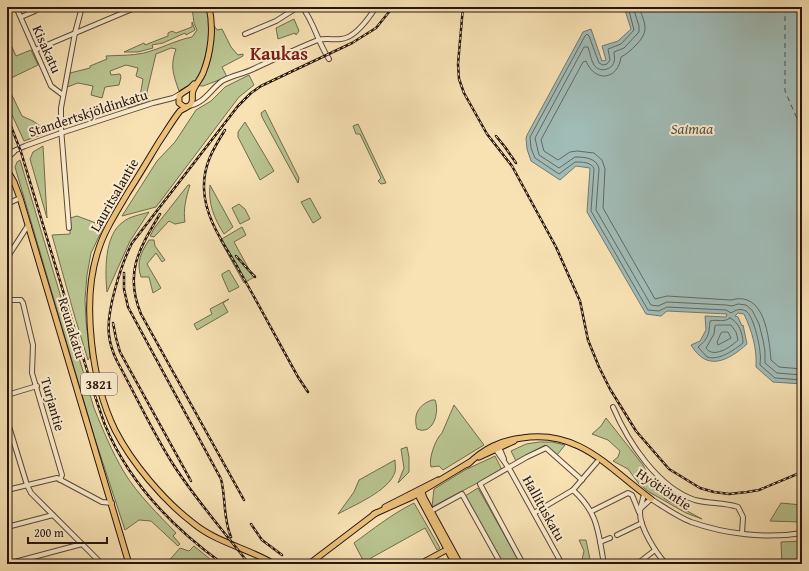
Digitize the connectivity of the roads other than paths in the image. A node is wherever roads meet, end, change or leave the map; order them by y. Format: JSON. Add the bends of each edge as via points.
{"nodes":[{"id":1,"x":16,"y":7,"type":"edge"},
{"id":2,"x":39,"y":7,"type":"edge"},
{"id":3,"x":82,"y":7,"type":"edge"},
{"id":4,"x":122,"y":7,"type":"edge"},
{"id":5,"x":137,"y":7,"type":"edge"},
{"id":6,"x":209,"y":7,"type":"edge"},
{"id":7,"x":298,"y":7,"type":"edge"},
{"id":8,"x":302,"y":7,"type":"edge"},
{"id":9,"x":376,"y":7,"type":"edge"},
{"id":10,"x":124,"y":13,"type":"junction"},
{"id":11,"x":21,"y":17,"type":"junction"},
{"id":12,"x":75,"y":33,"type":"junction"},
{"id":13,"x":245,"y":34,"type":"dead end"},
{"id":14,"x":318,"y":40,"type":"junction"},
{"id":15,"x":35,"y":50,"type":"junction"},
{"id":16,"x":207,"y":58,"type":"junction"},
{"id":17,"x":329,"y":59,"type":"dead end"},
{"id":18,"x":183,"y":93,"type":"junction"},
{"id":19,"x":63,"y":95,"type":"junction"},
{"id":20,"x":192,"y":96,"type":"junction"},
{"id":21,"x":206,"y":97,"type":"junction"},
{"id":22,"x":169,"y":99,"type":"junction"},
{"id":23,"x":179,"y":103,"type":"junction"},
{"id":24,"x":187,"y":106,"type":"junction"},
{"id":25,"x":61,"y":133,"type":"junction"},
{"id":26,"x":160,"y":141,"type":"junction"},
{"id":27,"x":16,"y":150,"type":"junction"},
{"id":28,"x":7,"y":154,"type":"edge"},
{"id":29,"x":7,"y":158,"type":"edge"},
{"id":30,"x":7,"y":170,"type":"edge"},
{"id":31,"x":20,"y":198,"type":"junction"},
{"id":32,"x":7,"y":204,"type":"edge"},
{"id":33,"x":29,"y":226,"type":"junction"},
{"id":34,"x":69,"y":228,"type":"dead end"},
{"id":35,"x":7,"y":258,"type":"edge"},
{"id":36,"x":7,"y":300,"type":"edge"},
{"id":37,"x":36,"y":386,"type":"junction"},
{"id":38,"x":7,"y":395,"type":"edge"},
{"id":39,"x":613,"y":408,"type":"dead end"},
{"id":40,"x":7,"y":420,"type":"edge"},
{"id":41,"x":496,"y":447,"type":"junction"},
{"id":42,"x":597,"y":462,"type":"dead end"},
{"id":43,"x":509,"y":468,"type":"junction"},
{"id":44,"x":60,"y":480,"type":"junction"},
{"id":45,"x":582,"y":480,"type":"junction"},
{"id":46,"x":27,"y":485,"type":"junction"},
{"id":47,"x":7,"y":490,"type":"edge"},
{"id":48,"x":573,"y":490,"type":"junction"},
{"id":49,"x":419,"y":491,"type":"junction"},
{"id":50,"x":644,"y":494,"type":"junction"},
{"id":51,"x":651,"y":499,"type":"junction"},
{"id":52,"x":112,"y":503,"type":"junction"},
{"id":53,"x":640,"y":509,"type":"junction"},
{"id":54,"x":431,"y":511,"type":"junction"},
{"id":55,"x":592,"y":511,"type":"junction"},
{"id":56,"x":534,"y":513,"type":"junction"},
{"id":57,"x":53,"y":515,"type":"junction"},
{"id":58,"x":640,"y":515,"type":"junction"},
{"id":59,"x":642,"y":523,"type":"junction"},
{"id":60,"x":7,"y":527,"type":"edge"},
{"id":61,"x":742,"y":533,"type":"junction"},
{"id":62,"x":802,"y":533,"type":"edge"},
{"id":63,"x":617,"y":535,"type":"dead end"},
{"id":64,"x":610,"y":538,"type":"dead end"},
{"id":65,"x":600,"y":542,"type":"junction"},
{"id":66,"x":82,"y":544,"type":"junction"},
{"id":67,"x":449,"y":550,"type":"junction"},
{"id":68,"x":656,"y":550,"type":"junction"},
{"id":69,"x":7,"y":564,"type":"edge"},
{"id":70,"x":102,"y":564,"type":"edge"},
{"id":71,"x":129,"y":564,"type":"edge"},
{"id":72,"x":274,"y":564,"type":"edge"},
{"id":73,"x":309,"y":564,"type":"edge"},
{"id":74,"x":420,"y":564,"type":"edge"},
{"id":75,"x":455,"y":564,"type":"edge"},
{"id":76,"x":460,"y":564,"type":"edge"},
{"id":77,"x":501,"y":564,"type":"edge"},
{"id":78,"x":523,"y":564,"type":"edge"},
{"id":79,"x":562,"y":564,"type":"edge"},
{"id":80,"x":604,"y":564,"type":"edge"},
{"id":81,"x":637,"y":564,"type":"edge"},
{"id":82,"x":666,"y":564,"type":"edge"}],
"edges":[{"from":1,"to":11,"type":"street","name":"Kisakatu"},
{"from":2,"to":11,"type":"street"},
{"from":3,"to":12,"type":"street"},
{"from":4,"to":10,"type":"street"},
{"from":5,"to":10,"type":"street"},
{"from":6,"to":16,"type":"main road","via":[[211,41]]},
{"from":7,"to":13,"type":"street","via":[[276,21]]},
{"from":8,"to":14,"type":"street"},
{"from":9,"to":14,"type":"street","via":[[369,18],[349,37]]},
{"from":10,"to":12,"type":"street"},
{"from":11,"to":15,"type":"street","name":"Kisakatu"},
{"from":12,"to":15,"type":"street"},
{"from":12,"to":19,"type":"street"},
{"from":14,"to":17,"type":"street"},
{"from":14,"to":21,"type":"street","via":[[223,81]]},
{"from":15,"to":19,"type":"street","name":"Kisakatu","via":[[51,86]]},
{"from":16,"to":18,"type":"main road","via":[[191,88]]},
{"from":16,"to":20,"type":"main road"},
{"from":18,"to":20,"type":"main road"},
{"from":18,"to":22,"type":"street","name":"Standertskjöldinkatu"},
{"from":18,"to":23,"type":"main road","via":[[178,98]]},
{"from":19,"to":25,"type":"street"},
{"from":20,"to":21,"type":"street","via":[[199,100]]},
{"from":20,"to":24,"type":"main road","via":[[192,102]]},
{"from":21,"to":24,"type":"street","via":[[200,103]]},
{"from":22,"to":23,"type":"street","name":"Standertskjöldinkatu"},
{"from":22,"to":25,"type":"street","name":"Standertskjöldinkatu"},
{"from":23,"to":24,"type":"main road"},
{"from":23,"to":26,"type":"main road","name":"Lauritsalantie","number":"3821"},
{"from":24,"to":26,"type":"main road","name":"Lauritsalantie","number":"3821","via":[[181,110]]},
{"from":25,"to":27,"type":"street","name":"Standertskjöldinkatu"},
{"from":25,"to":34,"type":"street"},
{"from":26,"to":72,"type":"main road","name":"Lauritsalantie","number":"3821","via":[[108,226],[93,269],[90,314],[98,382],[115,430],[144,473],[168,501],[192,523],[214,538]]},
{"from":27,"to":28,"type":"street","name":"Standertskjöldinkatu"},
{"from":27,"to":29,"type":"street","name":"Standertskjöldinkatu"},
{"from":30,"to":31,"type":"main road","name":"Reunakatu"},
{"from":31,"to":32,"type":"street"},
{"from":31,"to":33,"type":"main road","name":"Reunakatu"},
{"from":33,"to":35,"type":"street"},
{"from":33,"to":52,"type":"main road","name":"Reunakatu"},
{"from":36,"to":37,"type":"street","name":"Turjantie","via":[[21,300],[23,303],[33,345],[32,373]]},
{"from":37,"to":38,"type":"street"},
{"from":37,"to":44,"type":"street","name":"Turjantie","via":[[62,475]]},
{"from":39,"to":61,"type":"street","via":[[631,443],[663,480],[694,500],[738,507],[743,517]]},
{"from":40,"to":46,"type":"street"},
{"from":41,"to":43,"type":"street","name":"Hallituskatu"},
{"from":41,"to":49,"type":"main road","name":"Hyötiöntie"},
{"from":41,"to":50,"type":"main road","name":"Hyötiöntie","via":[[522,438],[540,436],[570,442],[603,461]]},
{"from":42,"to":45,"type":"street"},
{"from":43,"to":45,"type":"street","via":[[546,448]]},
{"from":43,"to":56,"type":"street","name":"Hallituskatu"},
{"from":43,"to":78,"type":"street","via":[[480,484]]},
{"from":44,"to":46,"type":"street","via":[[55,478]]},
{"from":44,"to":52,"type":"street","via":[[102,502]]},
{"from":45,"to":48,"type":"street"},
{"from":46,"to":47,"type":"street"},
{"from":46,"to":57,"type":"street","via":[[31,493]]},
{"from":48,"to":55,"type":"street"},
{"from":48,"to":56,"type":"street"},
{"from":49,"to":54,"type":"main road"},
{"from":49,"to":67,"type":"main road"},
{"from":49,"to":73,"type":"main road","name":"Hyötiöntie","via":[[374,514]]},
{"from":50,"to":51,"type":"main road","name":"Hyötiöntie"},
{"from":50,"to":53,"type":"street"},
{"from":51,"to":53,"type":"street"},
{"from":51,"to":61,"type":"street","name":"Hyötiöntie","via":[[690,521]]},
{"from":52,"to":71,"type":"main road","name":"Reunakatu"},
{"from":53,"to":58,"type":"street"},
{"from":54,"to":67,"type":"main road"},
{"from":54,"to":77,"type":"street","via":[[462,494]]},
{"from":55,"to":58,"type":"street","via":[[630,493]]},
{"from":55,"to":65,"type":"street"},
{"from":56,"to":79,"type":"street","name":"Hallituskatu"},
{"from":57,"to":60,"type":"street"},
{"from":57,"to":66,"type":"street"},
{"from":58,"to":59,"type":"street"},
{"from":59,"to":63,"type":"street"},
{"from":59,"to":68,"type":"street"},
{"from":61,"to":62,"type":"street","name":"Hyötiöntie","via":[[784,536]]},
{"from":64,"to":65,"type":"street"},
{"from":65,"to":80,"type":"street"},
{"from":66,"to":69,"type":"street"},
{"from":66,"to":70,"type":"street"},
{"from":67,"to":74,"type":"main road"},
{"from":67,"to":75,"type":"main road"},
{"from":67,"to":76,"type":"main road"},
{"from":68,"to":81,"type":"street"},
{"from":68,"to":82,"type":"street"}]}
